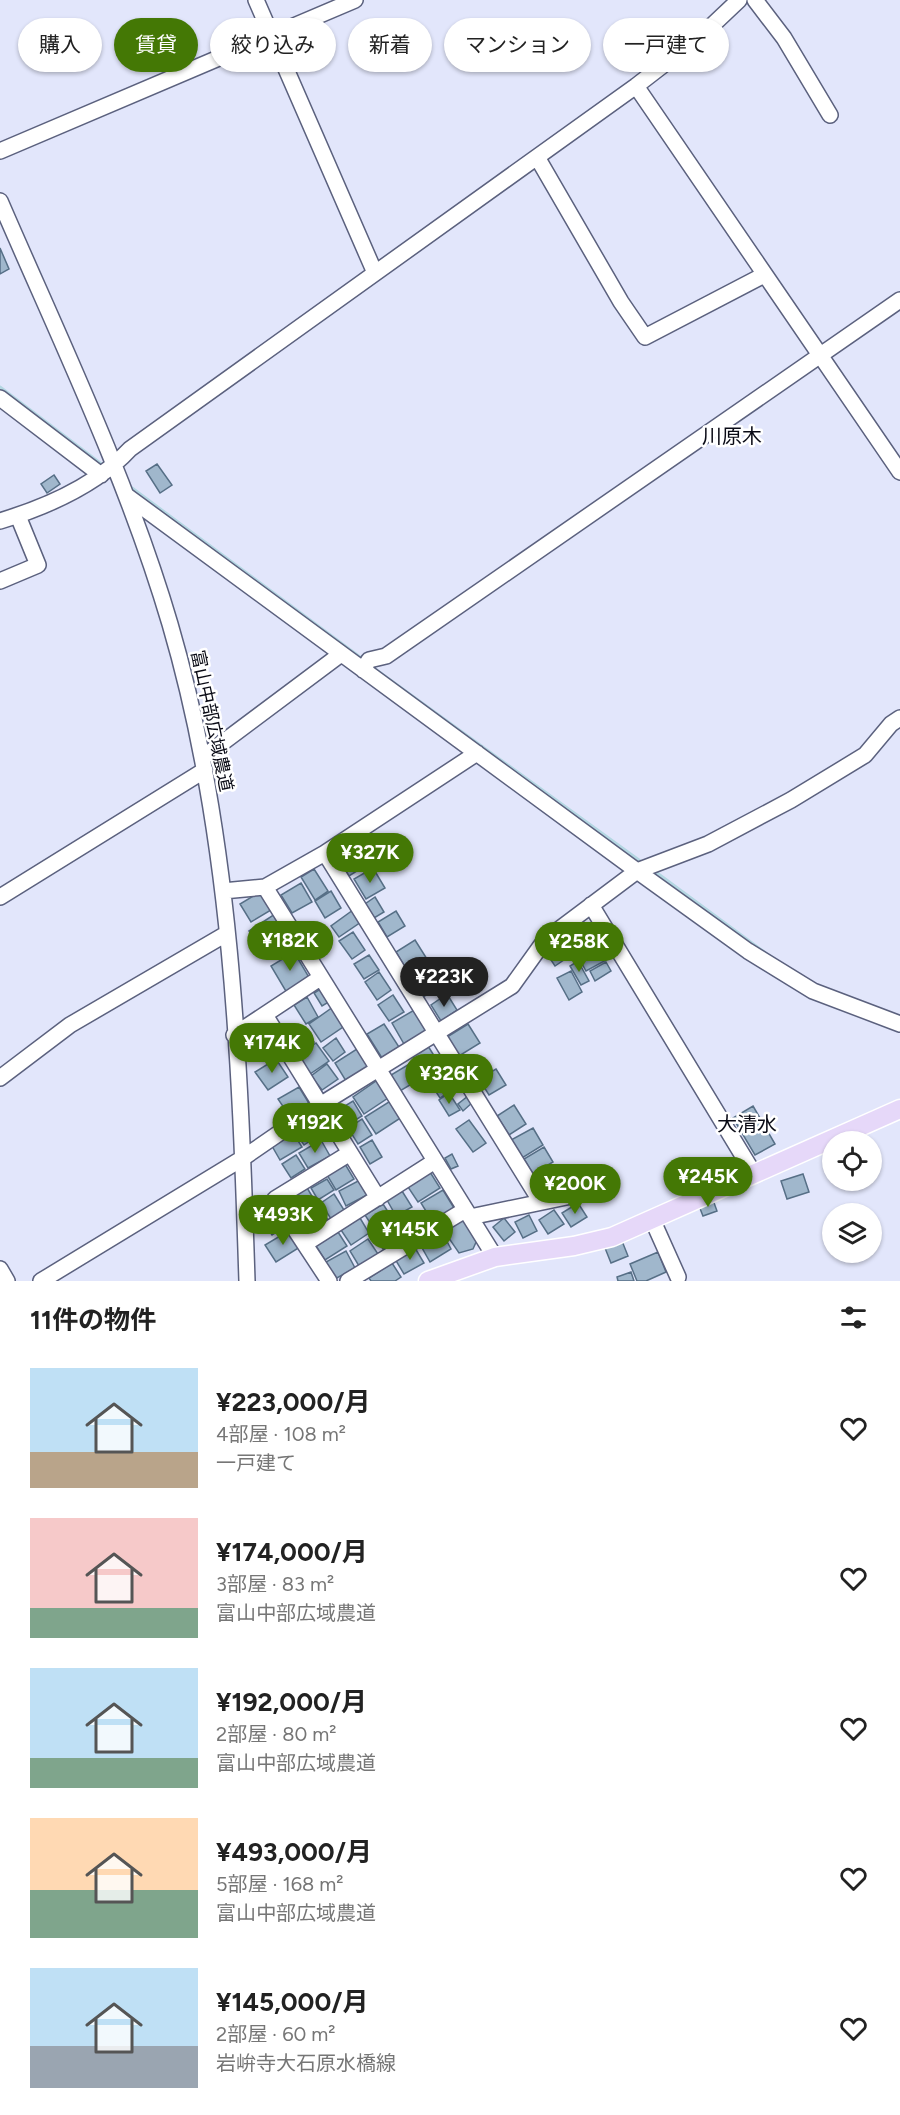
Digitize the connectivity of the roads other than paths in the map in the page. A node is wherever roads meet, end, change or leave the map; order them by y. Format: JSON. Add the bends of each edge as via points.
{"nodes":[{"id":1,"x":256,"y":0,"type":"edge"},
{"id":2,"x":355,"y":0,"type":"edge"},
{"id":3,"x":740,"y":0,"type":"edge"},
{"id":4,"x":755,"y":0,"type":"edge"},
{"id":5,"x":264,"y":18,"type":"edge"},
{"id":6,"x":314,"y":18,"type":"edge"},
{"id":7,"x":210,"y":62,"type":"edge"},
{"id":8,"x":288,"y":72,"type":"edge"},
{"id":9,"x":636,"y":86,"type":"junction"},
{"id":10,"x":830,"y":116,"type":"dead end"},
{"id":11,"x":0,"y":151,"type":"edge"},
{"id":12,"x":537,"y":157,"type":"junction"},
{"id":13,"x":0,"y":201,"type":"edge"},
{"id":14,"x":375,"y":273,"type":"junction"},
{"id":15,"x":764,"y":275,"type":"junction"},
{"id":16,"x":900,"y":300,"type":"edge"},
{"id":17,"x":819,"y":355,"type":"junction"},
{"id":18,"x":0,"y":398,"type":"edge"},
{"id":19,"x":114,"y":466,"type":"junction"},
{"id":20,"x":900,"y":472,"type":"edge"},
{"id":21,"x":101,"y":475,"type":"junction"},
{"id":22,"x":127,"y":496,"type":"junction"},
{"id":23,"x":18,"y":516,"type":"junction"},
{"id":24,"x":0,"y":521,"type":"edge"},
{"id":25,"x":0,"y":580,"type":"edge"},
{"id":26,"x":341,"y":654,"type":"junction"},
{"id":27,"x":363,"y":670,"type":"junction"},
{"id":28,"x":900,"y":718,"type":"edge"},
{"id":29,"x":477,"y":753,"type":"junction"},
{"id":30,"x":204,"y":764,"type":"junction"},
{"id":31,"x":325,"y":853,"type":"junction"},
{"id":32,"x":637,"y":872,"type":"junction"},
{"id":33,"x":265,"y":887,"type":"junction"},
{"id":34,"x":223,"y":891,"type":"junction"},
{"id":35,"x":0,"y":897,"type":"edge"},
{"id":36,"x":591,"y":905,"type":"junction"},
{"id":37,"x":226,"y":934,"type":"junction"},
{"id":38,"x":320,"y":978,"type":"junction"},
{"id":39,"x":265,"y":1015,"type":"junction"},
{"id":40,"x":900,"y":1024,"type":"edge"},
{"id":41,"x":436,"y":1034,"type":"junction"},
{"id":42,"x":234,"y":1035,"type":"junction"},
{"id":43,"x":377,"y":1069,"type":"junction"},
{"id":44,"x":0,"y":1078,"type":"edge"},
{"id":45,"x":320,"y":1105,"type":"junction"},
{"id":46,"x":900,"y":1109,"type":"edge"},
{"id":47,"x":350,"y":1153,"type":"junction"},
{"id":48,"x":243,"y":1158,"type":"junction"},
{"id":49,"x":435,"y":1161,"type":"junction"},
{"id":50,"x":754,"y":1174,"type":"junction"},
{"id":51,"x":576,"y":1195,"type":"dead end"},
{"id":52,"x":378,"y":1198,"type":"junction"},
{"id":53,"x":541,"y":1202,"type":"junction"},
{"id":54,"x":467,"y":1213,"type":"junction"},
{"id":55,"x":652,"y":1219,"type":"junction"},
{"id":56,"x":306,"y":1244,"type":"junction"},
{"id":57,"x":495,"y":1257,"type":"junction"},
{"id":58,"x":0,"y":1269,"type":"edge"},
{"id":59,"x":678,"y":1277,"type":"dead end"},
{"id":60,"x":7,"y":1281,"type":"edge"},
{"id":61,"x":41,"y":1281,"type":"edge"},
{"id":62,"x":247,"y":1281,"type":"edge"},
{"id":63,"x":329,"y":1281,"type":"edge"},
{"id":64,"x":348,"y":1281,"type":"edge"},
{"id":65,"x":428,"y":1281,"type":"edge"}],
"edges":[{"from":1,"to":5,"type":"street"},
{"from":2,"to":6,"type":"street"},
{"from":3,"to":9,"type":"street"},
{"from":4,"to":10,"type":"street","via":[[784,38]]},
{"from":7,"to":11,"type":"street"},
{"from":8,"to":14,"type":"street"},
{"from":9,"to":12,"type":"street"},
{"from":9,"to":15,"type":"street"},
{"from":12,"to":14,"type":"street"},
{"from":12,"to":15,"type":"street","via":[[645,338]]},
{"from":13,"to":19,"type":"street","name":"富山中部広域農道"},
{"from":14,"to":19,"type":"street","via":[[130,449]]},
{"from":15,"to":17,"type":"street"},
{"from":16,"to":17,"type":"street"},
{"from":17,"to":20,"type":"street"},
{"from":17,"to":27,"type":"street","via":[[386,656],[369,660]]},
{"from":18,"to":21,"type":"street"},
{"from":19,"to":21,"type":"street"},
{"from":19,"to":22,"type":"street","name":"富山中部広域農道"},
{"from":21,"to":23,"type":"street"},
{"from":22,"to":26,"type":"street"},
{"from":22,"to":30,"type":"street","name":"富山中部広域農道","via":[[170,624]]},
{"from":23,"to":24,"type":"street"},
{"from":23,"to":25,"type":"street","via":[[38,565]]},
{"from":26,"to":27,"type":"street"},
{"from":26,"to":30,"type":"street"},
{"from":27,"to":29,"type":"street"},
{"from":28,"to":32,"type":"street","via":[[865,754],[791,800],[708,844]]},
{"from":29,"to":31,"type":"street"},
{"from":29,"to":32,"type":"street"},
{"from":30,"to":34,"type":"street","name":"富山中部広域農道"},
{"from":30,"to":35,"type":"street"},
{"from":31,"to":33,"type":"street"},
{"from":31,"to":41,"type":"street"},
{"from":32,"to":36,"type":"street"},
{"from":32,"to":40,"type":"street","via":[[748,951],[813,991]]},
{"from":33,"to":34,"type":"street"},
{"from":33,"to":38,"type":"street"},
{"from":34,"to":37,"type":"street","name":"富山中部広域農道"},
{"from":36,"to":41,"type":"street","via":[[545,940],[512,986]]},
{"from":36,"to":50,"type":"street"},
{"from":37,"to":42,"type":"street","name":"富山中部広域農道"},
{"from":37,"to":44,"type":"street","via":[[70,1025]]},
{"from":38,"to":39,"type":"street"},
{"from":38,"to":43,"type":"street"},
{"from":39,"to":42,"type":"street"},
{"from":39,"to":45,"type":"street"},
{"from":41,"to":43,"type":"street"},
{"from":41,"to":53,"type":"street"},
{"from":42,"to":48,"type":"street","name":"富山中部広域農道"},
{"from":43,"to":45,"type":"street"},
{"from":43,"to":49,"type":"street"},
{"from":45,"to":47,"type":"street"},
{"from":45,"to":48,"type":"street"},
{"from":46,"to":50,"type":"main road"},
{"from":47,"to":52,"type":"street"},
{"from":47,"to":56,"type":"street","via":[[275,1199]]},
{"from":48,"to":61,"type":"street"},
{"from":48,"to":62,"type":"street","name":"富山中部広域農道"},
{"from":49,"to":52,"type":"street"},
{"from":49,"to":54,"type":"street"},
{"from":50,"to":55,"type":"main road"},
{"from":51,"to":53,"type":"street"},
{"from":52,"to":56,"type":"street"},
{"from":53,"to":54,"type":"street"},
{"from":54,"to":57,"type":"street"},
{"from":54,"to":64,"type":"street"},
{"from":55,"to":57,"type":"main road","via":[[612,1237]]},
{"from":55,"to":59,"type":"street"},
{"from":56,"to":63,"type":"street"},
{"from":57,"to":65,"type":"main road"},
{"from":58,"to":60,"type":"street"}]}
